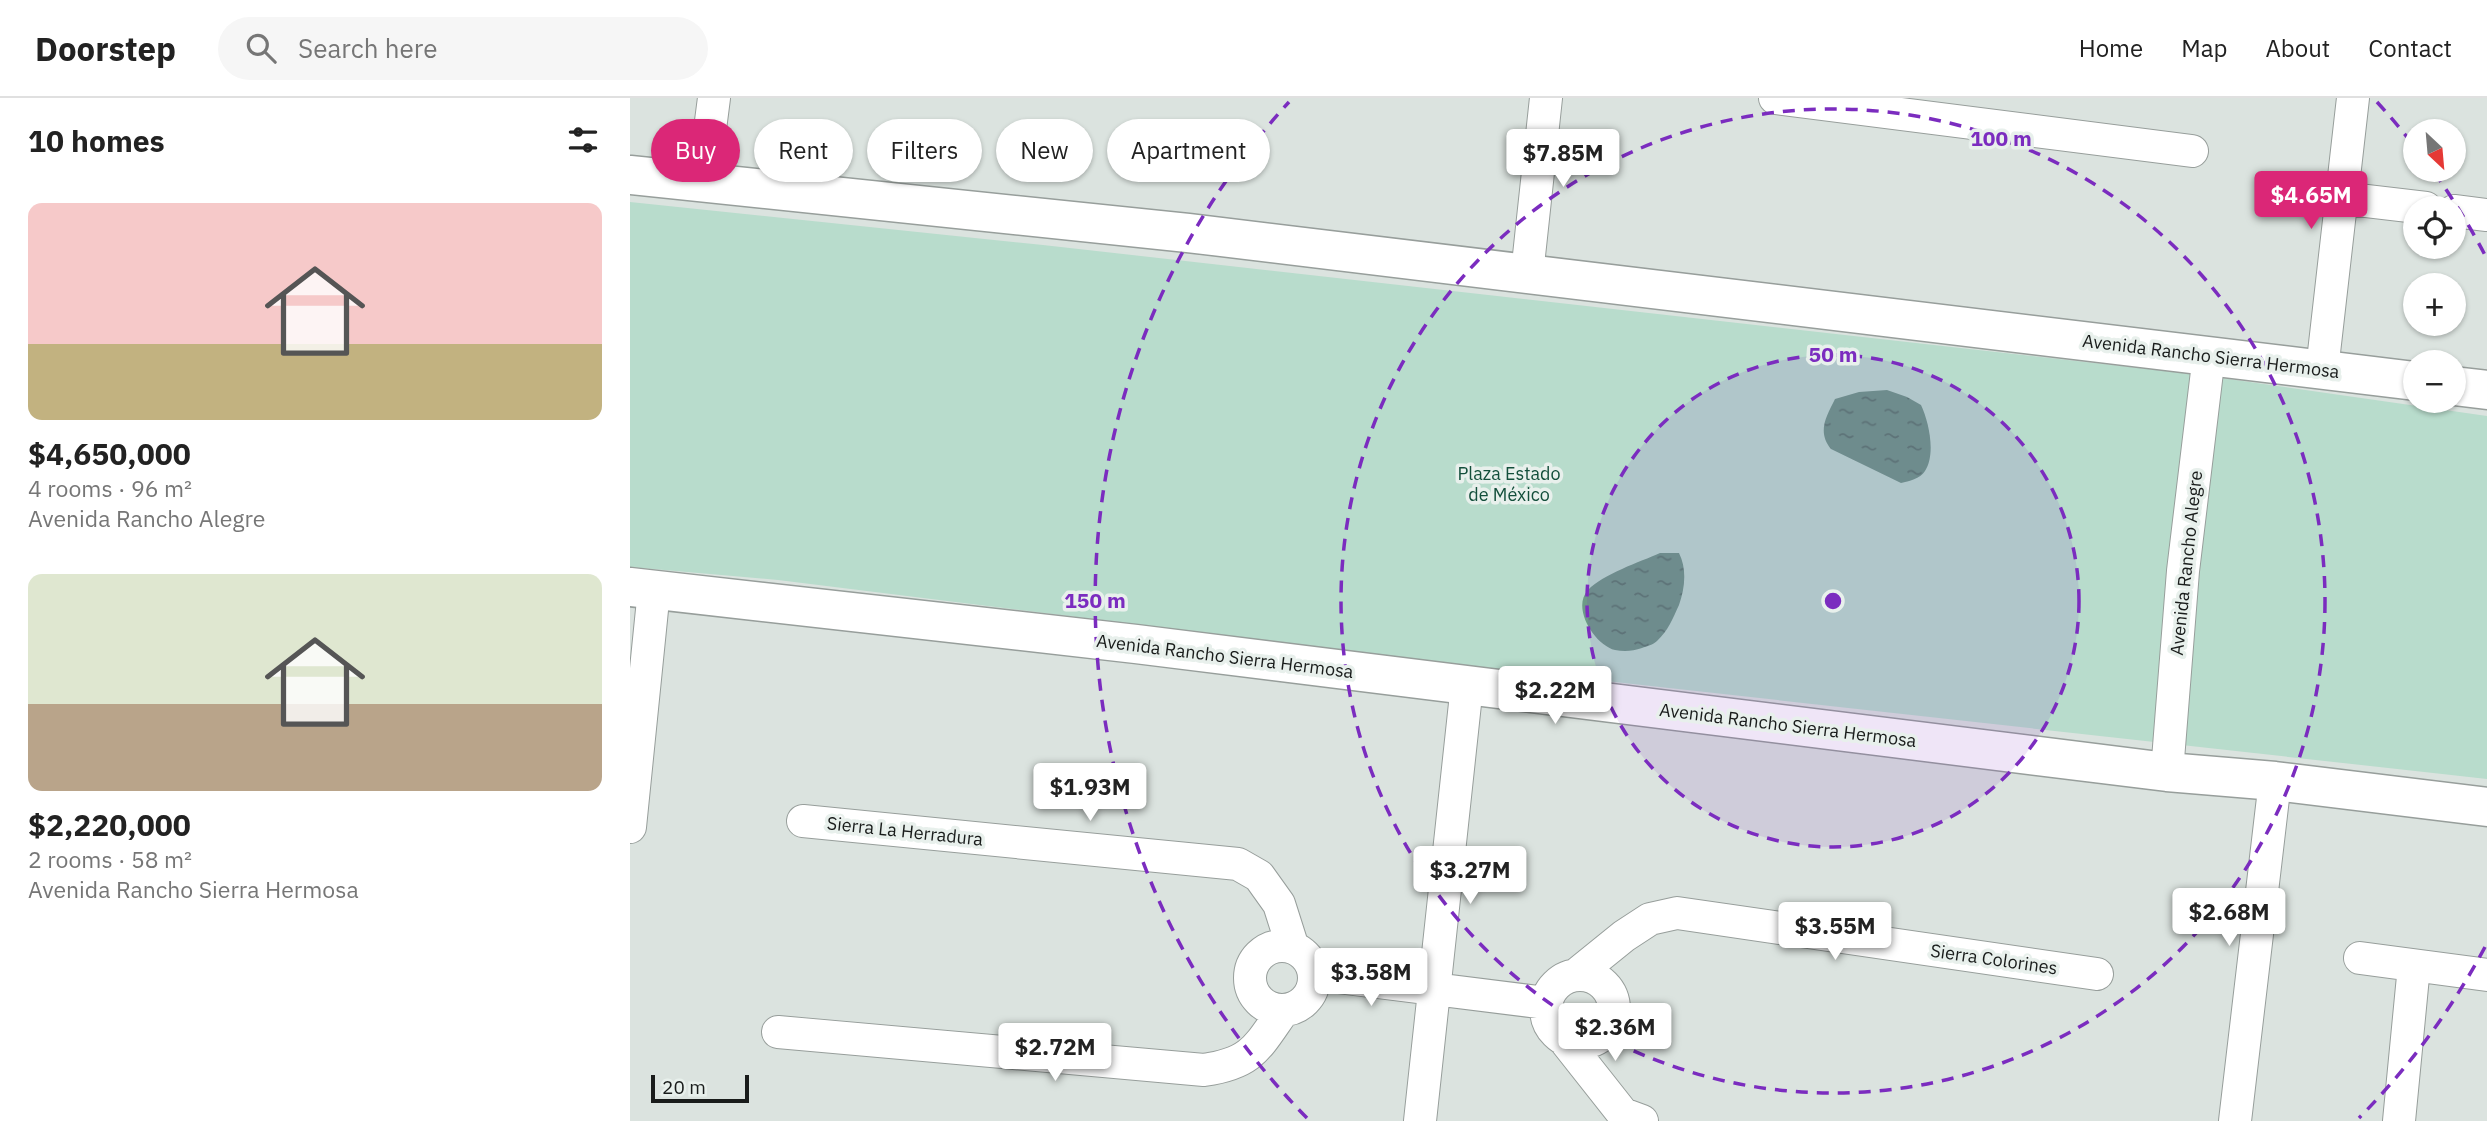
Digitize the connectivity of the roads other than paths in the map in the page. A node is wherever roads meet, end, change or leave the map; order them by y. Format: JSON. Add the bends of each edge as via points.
{"nodes":[{"id":1,"x":714,"y":98,"type":"edge"},
{"id":2,"x":1546,"y":98,"type":"edge"},
{"id":3,"x":1775,"y":98,"type":"edge"},
{"id":4,"x":2353,"y":98,"type":"edge"},
{"id":5,"x":2192,"y":151,"type":"dead end"},
{"id":6,"x":630,"y":175,"type":"edge"},
{"id":7,"x":703,"y":183,"type":"junction"},
{"id":8,"x":2341,"y":198,"type":"junction"},
{"id":9,"x":2403,"y":205,"type":"edge"},
{"id":10,"x":2466,"y":212,"type":"edge"},
{"id":11,"x":2487,"y":215,"type":"edge"},
{"id":12,"x":1527,"y":274,"type":"junction"},
{"id":13,"x":2209,"y":355,"type":"junction"},
{"id":14,"x":2322,"y":370,"type":"junction"},
{"id":15,"x":2403,"y":380,"type":"edge"},
{"id":16,"x":2466,"y":387,"type":"edge"},
{"id":17,"x":2487,"y":390,"type":"edge"},
{"id":18,"x":642,"y":589,"type":"edge"},
{"id":19,"x":1467,"y":685,"type":"junction"},
{"id":20,"x":2167,"y":772,"type":"junction"},
{"id":21,"x":2276,"y":781,"type":"junction"},
{"id":22,"x":2487,"y":807,"type":"edge"},
{"id":23,"x":803,"y":821,"type":"dead end"},
{"id":24,"x":630,"y":828,"type":"edge"},
{"id":25,"x":1293,"y":948,"type":"junction"},
{"id":26,"x":2360,"y":958,"type":"dead end"},
{"id":27,"x":2414,"y":966,"type":"junction"},
{"id":28,"x":1314,"y":974,"type":"junction"},
{"id":29,"x":1577,"y":974,"type":"junction"},
{"id":30,"x":2097,"y":974,"type":"dead end"},
{"id":31,"x":2487,"y":975,"type":"edge"},
{"id":32,"x":1435,"y":990,"type":"junction"},
{"id":33,"x":1546,"y":1003,"type":"junction"},
{"id":34,"x":1283,"y":1011,"type":"junction"},
{"id":35,"x":778,"y":1032,"type":"dead end"},
{"id":36,"x":1563,"y":1038,"type":"junction"},
{"id":37,"x":1420,"y":1121,"type":"edge"},
{"id":38,"x":1642,"y":1121,"type":"edge"},
{"id":39,"x":2235,"y":1121,"type":"edge"},
{"id":40,"x":2399,"y":1121,"type":"edge"}],
"edges":[{"from":1,"to":7,"type":"street"},
{"from":2,"to":12,"type":"street"},
{"from":3,"to":5,"type":"street"},
{"from":4,"to":8,"type":"street"},
{"from":6,"to":7,"type":"street","name":"Avenida Rancho Sierra Hermosa"},
{"from":7,"to":12,"type":"street","name":"Avenida Rancho Sierra Hermosa","via":[[1188,233]]},
{"from":8,"to":9,"type":"street"},
{"from":8,"to":14,"type":"street"},
{"from":10,"to":11,"type":"street"},
{"from":12,"to":13,"type":"street","name":"Avenida Rancho Sierra Hermosa"},
{"from":13,"to":14,"type":"street","name":"Avenida Rancho Sierra Hermosa"},
{"from":13,"to":20,"type":"street","name":"Avenida Rancho Alegre","via":[[2183,571]]},
{"from":14,"to":15,"type":"street","name":"Avenida Rancho Sierra Hermosa"},
{"from":16,"to":17,"type":"street"},
{"from":18,"to":19,"type":"street","name":"Avenida Rancho Sierra Hermosa"},
{"from":18,"to":24,"type":"street"},
{"from":19,"to":20,"type":"street","name":"Avenida Rancho Sierra Hermosa"},
{"from":19,"to":32,"type":"street"},
{"from":20,"to":21,"type":"street","name":"Avenida Rancho Sierra Hermosa"},
{"from":21,"to":22,"type":"street","name":"Avenida Rancho Sierra Hermosa"},
{"from":21,"to":39,"type":"street"},
{"from":23,"to":25,"type":"street","name":"Sierra La Herradura","via":[[1238,864],[1259,876],[1279,904]]},
{"from":25,"to":28,"type":"street","name":"Sierra La Herradura","via":[[1308,958]]},
{"from":25,"to":34,"type":"street","via":[[1277,946],[1262,953],[1252,966],[1250,982],[1255,997],[1268,1008]]},
{"from":26,"to":27,"type":"street"},
{"from":27,"to":31,"type":"street"},
{"from":27,"to":40,"type":"street"},
{"from":28,"to":32,"type":"street"},
{"from":28,"to":34,"type":"street","via":[[1312,991],[1300,1005]]},
{"from":29,"to":30,"type":"street","name":"Sierra Colorines","via":[[1650,919],[1677,913]]},
{"from":29,"to":33,"type":"street","name":"Sierra Colorines","via":[[1552,989]]},
{"from":29,"to":36,"type":"street","via":[[1603,983],[1615,1009],[1603,1034],[1591,1041]]},
{"from":32,"to":33,"type":"street"},
{"from":32,"to":37,"type":"street"},
{"from":33,"to":36,"type":"street","via":[[1546,1017]]},
{"from":34,"to":35,"type":"street","via":[[1255,1051],[1231,1066],[1204,1070]]},
{"from":36,"to":38,"type":"street","via":[[1623,1114]]}]}
